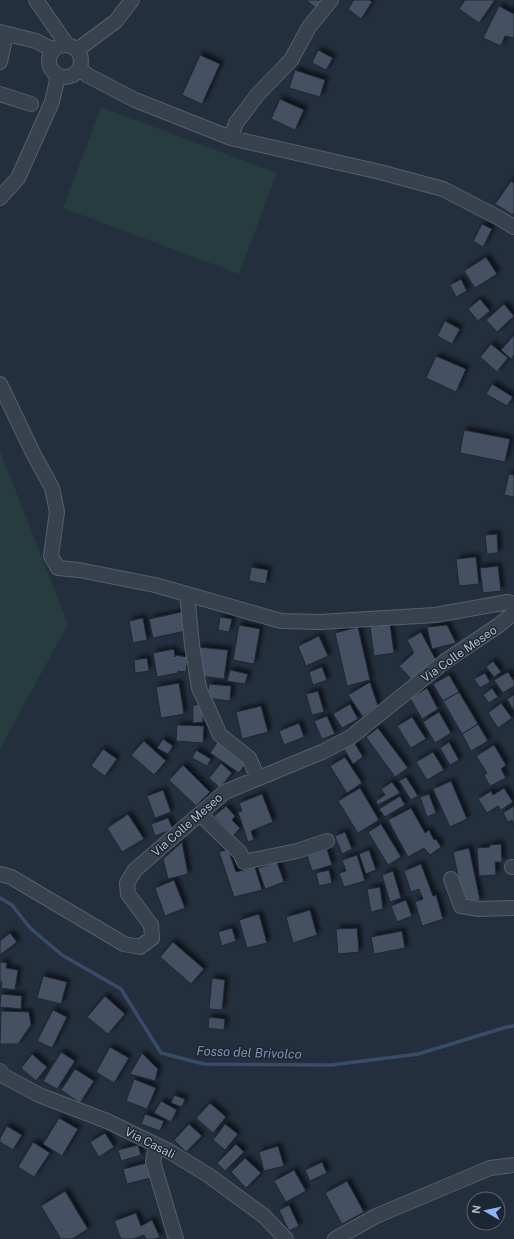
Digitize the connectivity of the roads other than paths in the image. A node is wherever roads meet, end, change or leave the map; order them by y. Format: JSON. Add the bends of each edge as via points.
{"nodes":[{"id":1,"x":36,"y":0,"type":"edge"},
{"id":2,"x":132,"y":0,"type":"edge"},
{"id":3,"x":331,"y":0,"type":"edge"},
{"id":4,"x":3,"y":33,"type":"edge"},
{"id":5,"x":72,"y":48,"type":"junction"},
{"id":6,"x":54,"y":50,"type":"junction"},
{"id":7,"x":0,"y":62,"type":"edge"},
{"id":8,"x":80,"y":69,"type":"junction"},
{"id":9,"x":58,"y":76,"type":"junction"},
{"id":10,"x":0,"y":94,"type":"edge"},
{"id":11,"x":30,"y":104,"type":"dead end"},
{"id":12,"x":231,"y":138,"type":"junction"},
{"id":13,"x":0,"y":198,"type":"edge"},
{"id":14,"x":514,"y":227,"type":"edge"},
{"id":15,"x":0,"y":384,"type":"edge"},
{"id":16,"x":187,"y":594,"type":"junction"},
{"id":17,"x":514,"y":604,"type":"edge"},
{"id":18,"x":514,"y":613,"type":"edge"},
{"id":19,"x":258,"y":778,"type":"junction"},
{"id":20,"x":200,"y":814,"type":"junction"},
{"id":21,"x":328,"y":841,"type":"dead end"},
{"id":22,"x":0,"y":874,"type":"edge"},
{"id":23,"x":451,"y":879,"type":"dead end"},
{"id":24,"x":514,"y":908,"type":"edge"},
{"id":25,"x":0,"y":1071,"type":"edge"},
{"id":26,"x":156,"y":1145,"type":"junction"},
{"id":27,"x":514,"y":1166,"type":"edge"},
{"id":28,"x":176,"y":1239,"type":"edge"},
{"id":29,"x":286,"y":1239,"type":"edge"},
{"id":30,"x":335,"y":1239,"type":"edge"}],
"edges":[{"from":1,"to":5,"type":"street"},
{"from":2,"to":5,"type":"street","via":[[116,21]]},
{"from":3,"to":12,"type":"street","via":[[309,27],[291,60],[258,94],[236,123]]},
{"from":4,"to":6,"type":"street","via":[[36,40]]},
{"from":4,"to":7,"type":"street"},
{"from":5,"to":6,"type":"street","via":[[58,47]]},
{"from":5,"to":8,"type":"street","via":[[81,59]]},
{"from":6,"to":9,"type":"street","via":[[49,64],[50,69]]},
{"from":8,"to":9,"type":"street","via":[[69,77]]},
{"from":8,"to":12,"type":"street","via":[[135,100]]},
{"from":9,"to":13,"type":"street","via":[[52,102],[18,178]]},
{"from":10,"to":11,"type":"street"},
{"from":12,"to":14,"type":"street","via":[[443,189]]},
{"from":15,"to":16,"type":"street","via":[[52,488],[57,512],[51,556],[58,568],[113,576]]},
{"from":16,"to":17,"type":"street","via":[[281,621],[320,622],[435,616],[508,602]]},
{"from":16,"to":19,"type":"street","via":[[199,688],[220,735],[249,758]]},
{"from":18,"to":19,"type":"street","name":"Via Colle Meseo","via":[[444,662],[351,737],[322,752]]},
{"from":19,"to":20,"type":"street","name":"Via Colle Meseo","via":[[225,792]]},
{"from":20,"to":21,"type":"street","via":[[240,853],[244,862],[297,851]]},
{"from":20,"to":22,"type":"street","name":"Via Colle Meseo","via":[[135,870],[127,883],[128,894],[151,925],[152,938],[140,947],[124,944],[11,876]]},
{"from":23,"to":24,"type":"street","via":[[461,906],[479,909]]},
{"from":25,"to":26,"type":"street","name":"Via Casali","via":[[2,1075],[39,1095],[107,1121]]},
{"from":26,"to":28,"type":"street","via":[[153,1162]]},
{"from":26,"to":29,"type":"street","name":"Via Casali","via":[[208,1175],[264,1216]]},
{"from":27,"to":30,"type":"street","via":[[490,1168],[376,1216]]}]}
